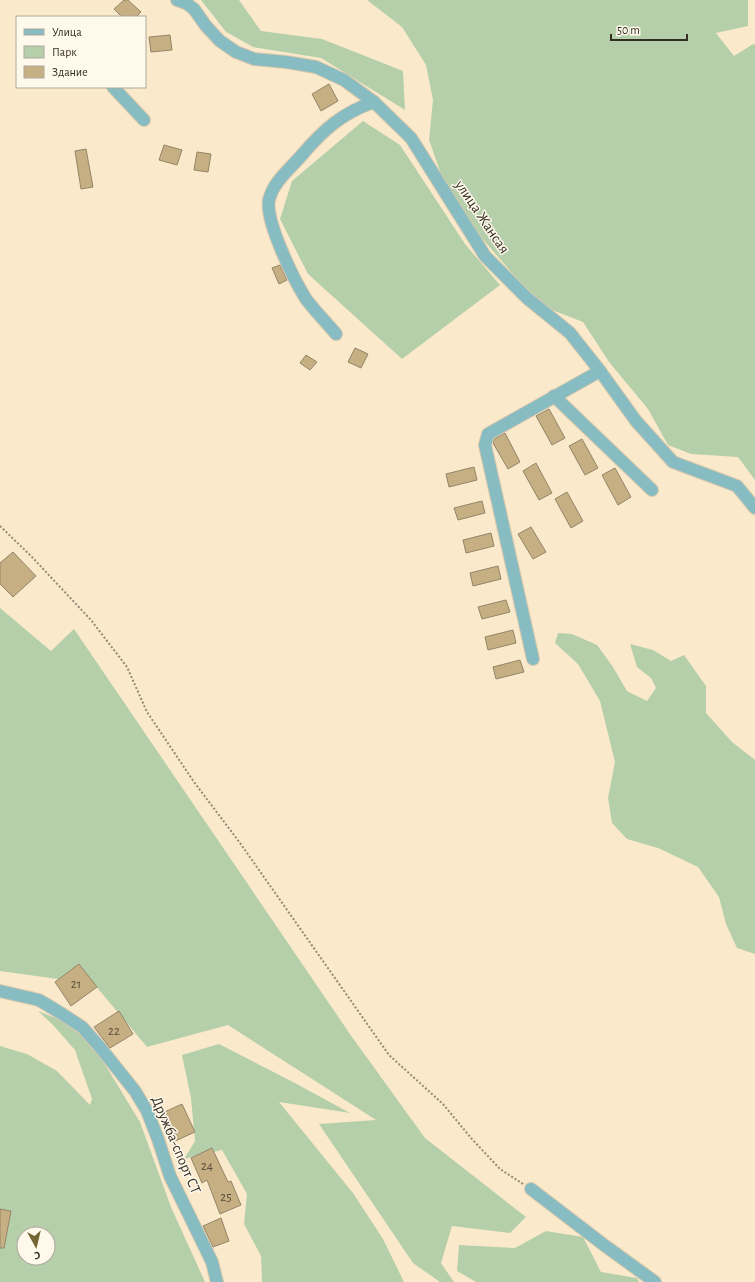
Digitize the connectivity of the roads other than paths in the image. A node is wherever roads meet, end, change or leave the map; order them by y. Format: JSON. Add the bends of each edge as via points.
{"nodes":[{"id":1,"x":176,"y":0,"type":"edge"},
{"id":2,"x":114,"y":88,"type":"edge"},
{"id":3,"x":374,"y":102,"type":"junction"},
{"id":4,"x":144,"y":120,"type":"dead end"},
{"id":5,"x":336,"y":334,"type":"dead end"},
{"id":6,"x":600,"y":371,"type":"junction"},
{"id":7,"x":554,"y":396,"type":"junction"},
{"id":8,"x":652,"y":490,"type":"dead end"},
{"id":9,"x":755,"y":508,"type":"edge"},
{"id":10,"x":533,"y":659,"type":"dead end"},
{"id":11,"x":0,"y":991,"type":"edge"},
{"id":12,"x":531,"y":1189,"type":"road end"},
{"id":13,"x":217,"y":1282,"type":"edge"},
{"id":14,"x":655,"y":1282,"type":"edge"}],
"edges":[{"from":1,"to":3,"type":"street","name":"улица Жансая","via":[[194,9],[220,41],[236,52],[254,59],[316,67],[344,80]]},
{"from":2,"to":4,"type":"street"},
{"from":3,"to":5,"type":"street","via":[[357,108],[331,124],[274,186],[269,200],[276,237],[294,276],[307,299]]},
{"from":3,"to":6,"type":"street","name":"улица Жансая","via":[[411,138],[486,256],[527,298],[570,333]]},
{"from":6,"to":7,"type":"street"},
{"from":6,"to":9,"type":"street","name":"улица Жансая","via":[[636,421],[673,462],[737,486]]},
{"from":7,"to":8,"type":"street"},
{"from":7,"to":10,"type":"street","via":[[488,434],[485,445]]},
{"from":11,"to":13,"type":"street","name":"Дружба-спорт СТ","via":[[39,1000],[82,1027],[136,1091],[147,1111],[170,1176],[212,1262]]},
{"from":12,"to":14,"type":"street"}]}
